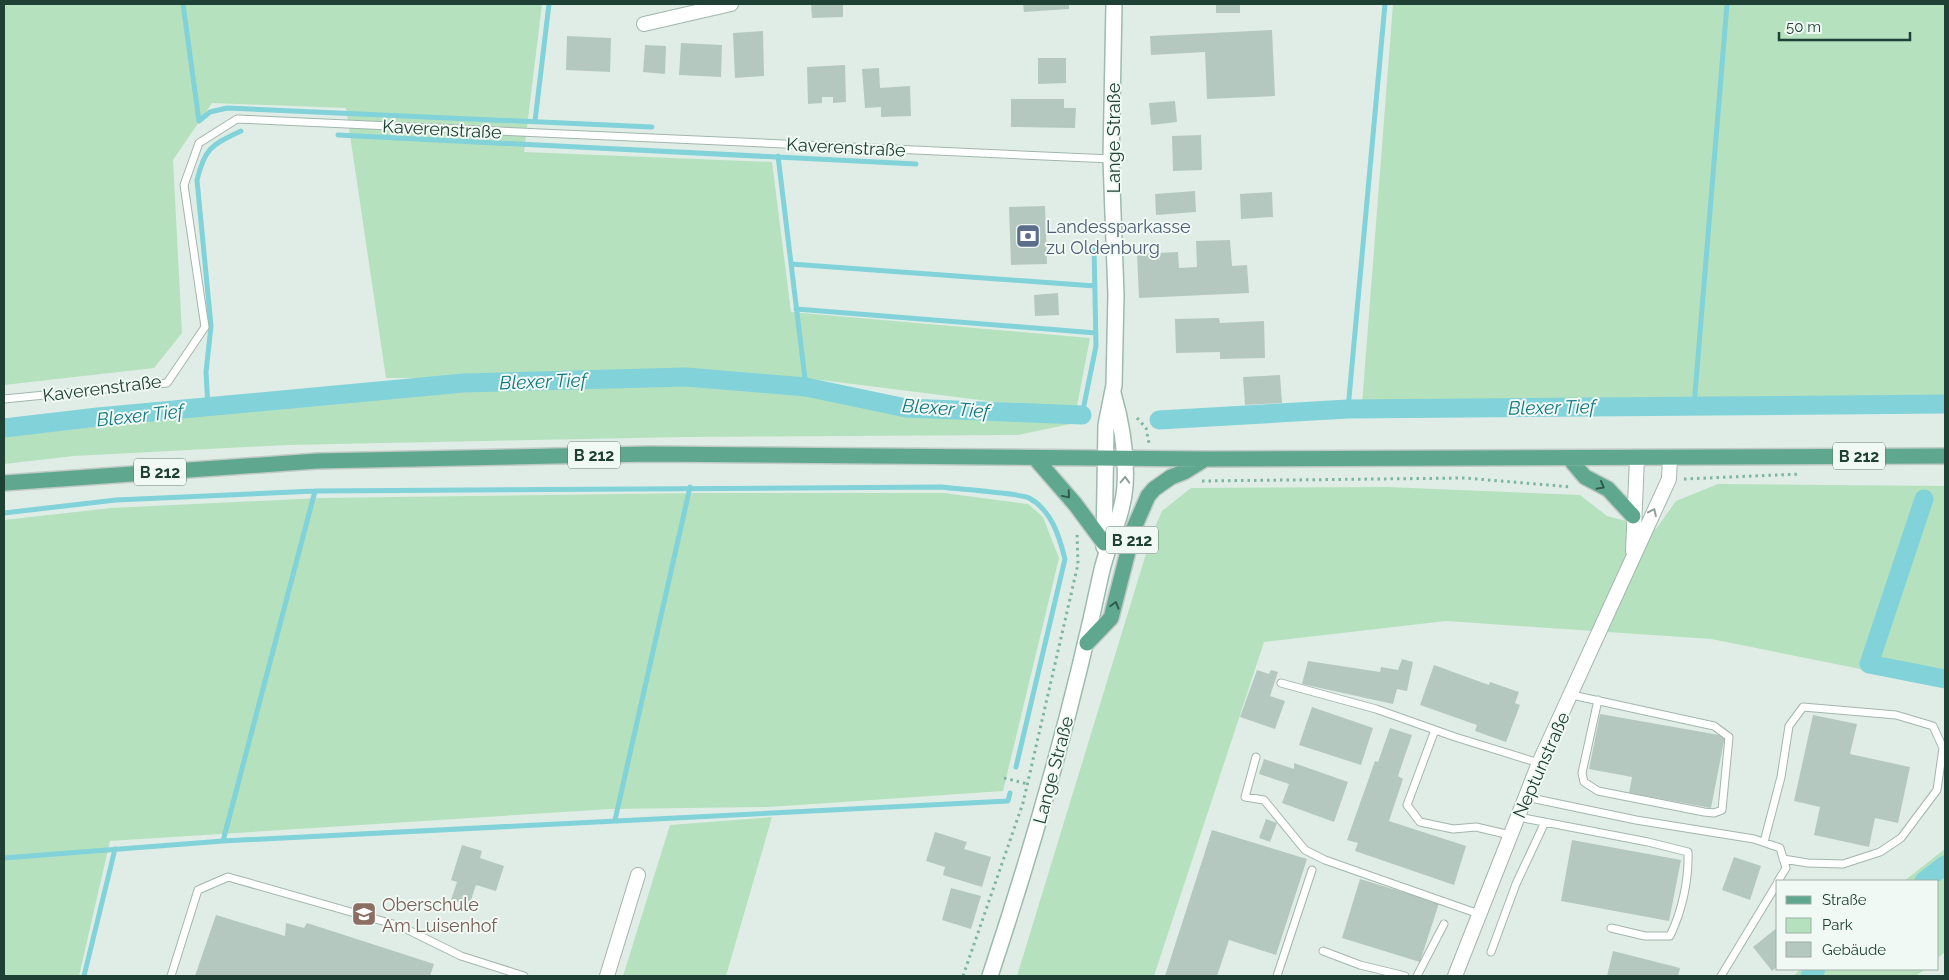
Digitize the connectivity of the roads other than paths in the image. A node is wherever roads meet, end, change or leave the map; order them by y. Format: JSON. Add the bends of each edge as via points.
{"nodes":[{"id":1,"x":731,"y":4,"type":"edge"},
{"id":2,"x":1114,"y":4,"type":"edge"},
{"id":3,"x":644,"y":24,"type":"dead end"},
{"id":4,"x":1111,"y":159,"type":"junction"},
{"id":5,"x":1113,"y":393,"type":"junction"},
{"id":6,"x":4,"y":399,"type":"edge"},
{"id":7,"x":1945,"y":456,"type":"edge"},
{"id":8,"x":1105,"y":457,"type":"junction"},
{"id":9,"x":1670,"y":457,"type":"junction"},
{"id":10,"x":1035,"y":458,"type":"junction"},
{"id":11,"x":1125,"y":458,"type":"junction"},
{"id":12,"x":1569,"y":458,"type":"junction"},
{"id":13,"x":1637,"y":458,"type":"junction"},
{"id":14,"x":1204,"y":459,"type":"junction"},
{"id":15,"x":4,"y":483,"type":"edge"},
{"id":16,"x":1633,"y":516,"type":"junction"},
{"id":17,"x":1104,"y":543,"type":"junction"},
{"id":18,"x":1632,"y":556,"type":"junction"},
{"id":19,"x":1104,"y":561,"type":"junction"},
{"id":20,"x":1087,"y":643,"type":"junction"},
{"id":21,"x":1282,"y":683,"type":"dead end"},
{"id":22,"x":1572,"y":695,"type":"junction"},
{"id":23,"x":1598,"y":700,"type":"junction"},
{"id":24,"x":1434,"y":730,"type":"junction"},
{"id":25,"x":1256,"y":757,"type":"dead end"},
{"id":26,"x":1539,"y":763,"type":"junction"},
{"id":27,"x":1526,"y":797,"type":"junction"},
{"id":28,"x":1518,"y":817,"type":"junction"},
{"id":29,"x":1544,"y":822,"type":"junction"},
{"id":30,"x":1510,"y":835,"type":"junction"},
{"id":31,"x":1764,"y":842,"type":"junction"},
{"id":32,"x":1783,"y":859,"type":"junction"},
{"id":33,"x":1312,"y":870,"type":"dead end"},
{"id":34,"x":638,"y":875,"type":"dead end"},
{"id":35,"x":1779,"y":880,"type":"edge"},
{"id":36,"x":1776,"y":885,"type":"edge"},
{"id":37,"x":1479,"y":914,"type":"junction"},
{"id":38,"x":1444,"y":924,"type":"dead end"},
{"id":39,"x":1611,"y":928,"type":"dead end"},
{"id":40,"x":1323,"y":951,"type":"dead end"},
{"id":41,"x":1491,"y":952,"type":"dead end"},
{"id":42,"x":171,"y":976,"type":"edge"},
{"id":43,"x":524,"y":976,"type":"edge"},
{"id":44,"x":607,"y":976,"type":"edge"},
{"id":45,"x":990,"y":976,"type":"edge"},
{"id":46,"x":1277,"y":976,"type":"edge"},
{"id":47,"x":1405,"y":976,"type":"edge"},
{"id":48,"x":1417,"y":976,"type":"edge"},
{"id":49,"x":1454,"y":976,"type":"edge"},
{"id":50,"x":1721,"y":976,"type":"edge"}],
"edges":[{"from":1,"to":3,"type":"street"},
{"from":2,"to":4,"type":"street","name":"Lange Straße"},
{"from":4,"to":5,"type":"street","name":"Lange Straße","via":[[1116,295]]},
{"from":4,"to":6,"type":"lane","name":"Kaverenstraße","via":[[238,119],[199,143],[184,185],[205,328],[167,383]]},
{"from":5,"to":8,"type":"street","name":"Lange Straße","via":[[1106,425]]},
{"from":5,"to":11,"type":"street","name":"Lange Straße","via":[[1122,426]]},
{"from":7,"to":9,"type":"main road","number":"B 212"},
{"from":8,"to":10,"type":"main road","number":"B 212"},
{"from":8,"to":11,"type":"main road","number":"B 212"},
{"from":8,"to":17,"type":"street","name":"Lange Straße"},
{"from":9,"to":13,"type":"main road","number":"B 212"},
{"from":18,"to":9,"type":"street","name":"Neptunstraße","one_way":true,"via":[[1669,479]]},
{"from":10,"to":15,"type":"main road","number":"B 212","via":[[649,454],[458,457],[317,461]]},
{"from":10,"to":17,"type":"main road","number":"B 212","one_way":true},
{"from":11,"to":14,"type":"main road","number":"B 212"},
{"from":19,"to":11,"type":"street","name":"Lange Straße","one_way":true,"via":[[1124,498]]},
{"from":12,"to":13,"type":"main road","number":"B 212"},
{"from":12,"to":14,"type":"main road","number":"B 212"},
{"from":12,"to":16,"type":"main road","one_way":true,"via":[[1585,478],[1608,489]]},
{"from":13,"to":16,"type":"street","name":"Neptunstraße"},
{"from":20,"to":14,"type":"main road","number":"B 212","one_way":true,"via":[[1111,618],[1134,528],[1148,496],[1154,488]]},
{"from":16,"to":18,"type":"street","name":"Neptunstraße"},
{"from":17,"to":19,"type":"street","name":"Lange Straße"},
{"from":18,"to":22,"type":"street","name":"Neptunstraße"},
{"from":19,"to":20,"type":"street","name":"Lange Straße"},
{"from":20,"to":45,"type":"street","name":"Lange Straße","via":[[1030,854]]},
{"from":21,"to":24,"type":"lane","via":[[1376,709]]},
{"from":22,"to":23,"type":"lane"},
{"from":22,"to":26,"type":"street","name":"Neptunstraße"},
{"from":23,"to":23,"type":"lane","via":[[1714,726],[1729,737],[1722,810],[1704,812],[1627,797],[1598,791],[1584,782],[1582,773]]},
{"from":24,"to":26,"type":"lane"},
{"from":24,"to":30,"type":"lane","via":[[1407,805],[1420,822],[1453,830],[1476,827]]},
{"from":25,"to":37,"type":"lane","via":[[1245,797],[1264,800],[1306,850]]},
{"from":26,"to":27,"type":"street","name":"Neptunstraße"},
{"from":27,"to":28,"type":"street","name":"Neptunstraße"},
{"from":27,"to":31,"type":"lane"},
{"from":28,"to":29,"type":"lane"},
{"from":28,"to":30,"type":"street","name":"Neptunstraße"},
{"from":29,"to":39,"type":"lane","via":[[1688,852],[1689,868],[1677,921],[1670,936],[1645,936]]},
{"from":29,"to":41,"type":"lane","via":[[1516,884]]},
{"from":30,"to":37,"type":"street","name":"Neptunstraße"},
{"from":31,"to":32,"type":"lane","via":[[1780,848]]},
{"from":31,"to":32,"type":"lane","via":[[1781,777],[1789,726],[1803,707],[1896,715],[1933,726],[1943,748],[1937,790],[1901,838],[1880,852],[1843,864]]},
{"from":32,"to":35,"type":"lane","via":[[1786,868]]},
{"from":33,"to":46,"type":"lane"},
{"from":34,"to":44,"type":"street"},
{"from":36,"to":50,"type":"lane"},
{"from":37,"to":49,"type":"street","name":"Neptunstraße"},
{"from":38,"to":48,"type":"lane"},
{"from":40,"to":47,"type":"lane","via":[[1360,965]]},
{"from":42,"to":43,"type":"lane","via":[[198,890],[228,877],[400,926],[461,956]]}]}
